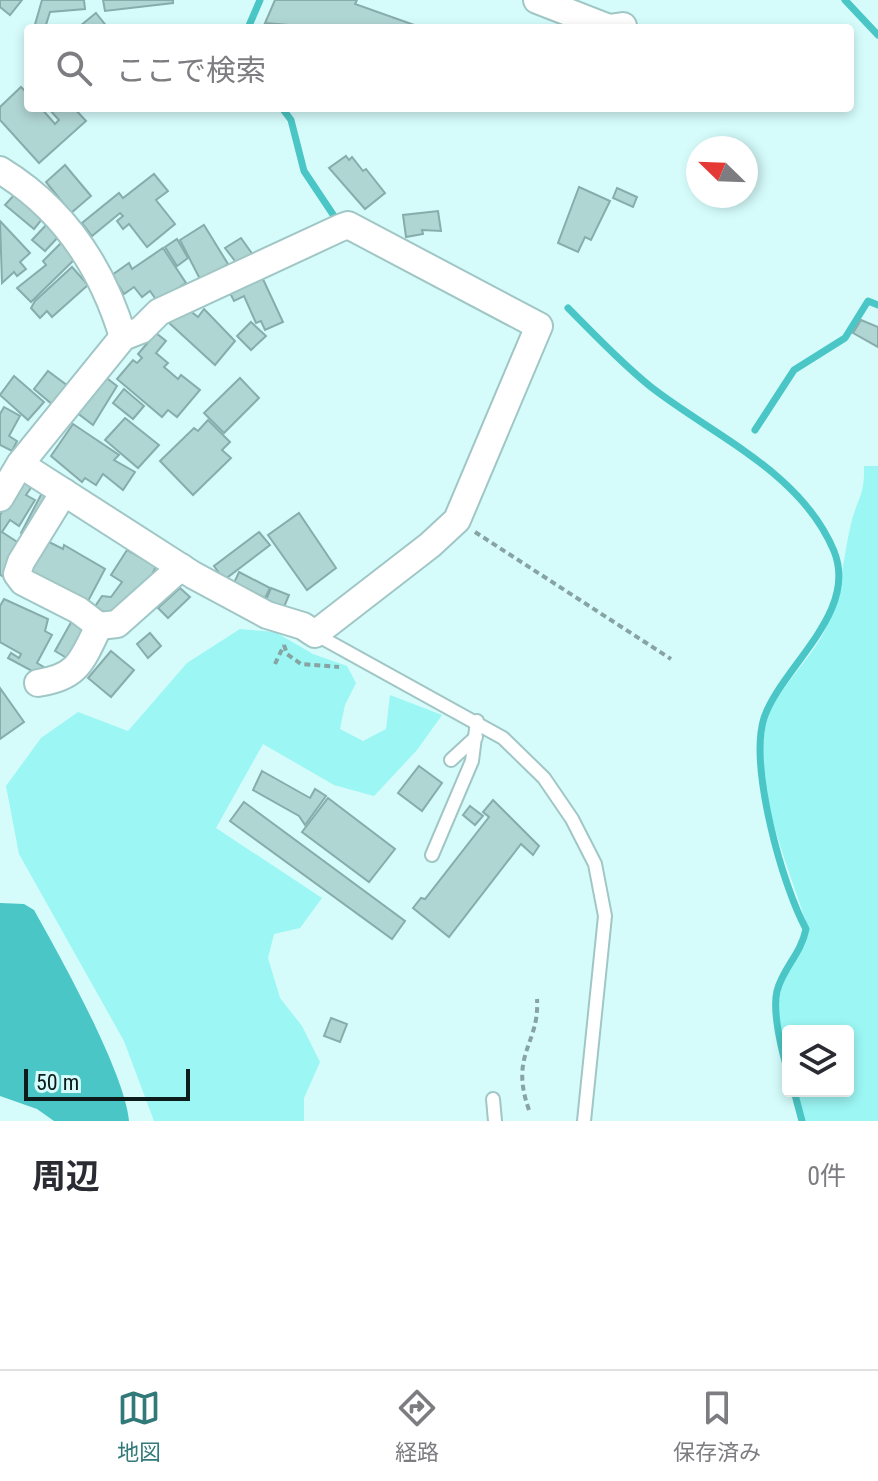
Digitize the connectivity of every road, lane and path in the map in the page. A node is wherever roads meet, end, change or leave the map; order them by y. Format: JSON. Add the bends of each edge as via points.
{"nodes":[{"id":1,"x":537,"y":0,"type":"edge"},
{"id":2,"x":599,"y":24,"type":"edge"},
{"id":3,"x":0,"y":170,"type":"edge"},
{"id":4,"x":123,"y":337,"type":"junction"},
{"id":5,"x":12,"y":465,"type":"edge"},
{"id":6,"x":64,"y":492,"type":"junction"},
{"id":7,"x":0,"y":498,"type":"edge"},
{"id":8,"x":457,"y":520,"type":"junction"},
{"id":9,"x":181,"y":567,"type":"junction"},
{"id":10,"x":99,"y":626,"type":"junction"},
{"id":11,"x":315,"y":634,"type":"junction"},
{"id":12,"x":284,"y":645,"type":"dead end"},
{"id":13,"x":671,"y":659,"type":"dead end"},
{"id":14,"x":361,"y":661,"type":"junction"},
{"id":15,"x":38,"y":683,"type":"dead end"},
{"id":16,"x":477,"y":721,"type":"junction"},
{"id":17,"x":476,"y":737,"type":"junction"},
{"id":18,"x":451,"y":760,"type":"dead end"},
{"id":19,"x":432,"y":855,"type":"dead end"},
{"id":20,"x":537,"y":999,"type":"dead end"},
{"id":21,"x":493,"y":1099,"type":"dead end"},
{"id":22,"x":529,"y":1110,"type":"dead end"},
{"id":23,"x":495,"y":1121,"type":"edge"},
{"id":24,"x":584,"y":1121,"type":"edge"}],
"edges":[{"from":1,"to":2,"type":"street"},
{"from":3,"to":4,"type":"street","via":[[59,218],[83,249],[106,286]]},
{"from":4,"to":5,"type":"street"},
{"from":4,"to":8,"type":"street","via":[[141,330],[165,309],[348,225],[539,326]]},
{"from":5,"to":6,"type":"street"},
{"from":5,"to":7,"type":"street"},
{"from":6,"to":9,"type":"street"},
{"from":6,"to":10,"type":"street","via":[[17,574]]},
{"from":8,"to":11,"type":"street"},
{"from":8,"to":13,"type":"path"},
{"from":9,"to":10,"type":"street","via":[[117,624]]},
{"from":9,"to":11,"type":"street","via":[[267,615]]},
{"from":10,"to":15,"type":"street","via":[[76,670]]},
{"from":11,"to":14,"type":"lane"},
{"from":12,"to":14,"type":"path","via":[[287,654],[313,667]]},
{"from":14,"to":16,"type":"lane"},
{"from":16,"to":17,"type":"lane"},
{"from":16,"to":24,"type":"lane","via":[[544,778],[595,864],[605,916]]},
{"from":17,"to":18,"type":"lane"},
{"from":17,"to":19,"type":"lane","via":[[458,801]]},
{"from":20,"to":22,"type":"path","via":[[521,1072]]},
{"from":21,"to":23,"type":"lane"}]}
